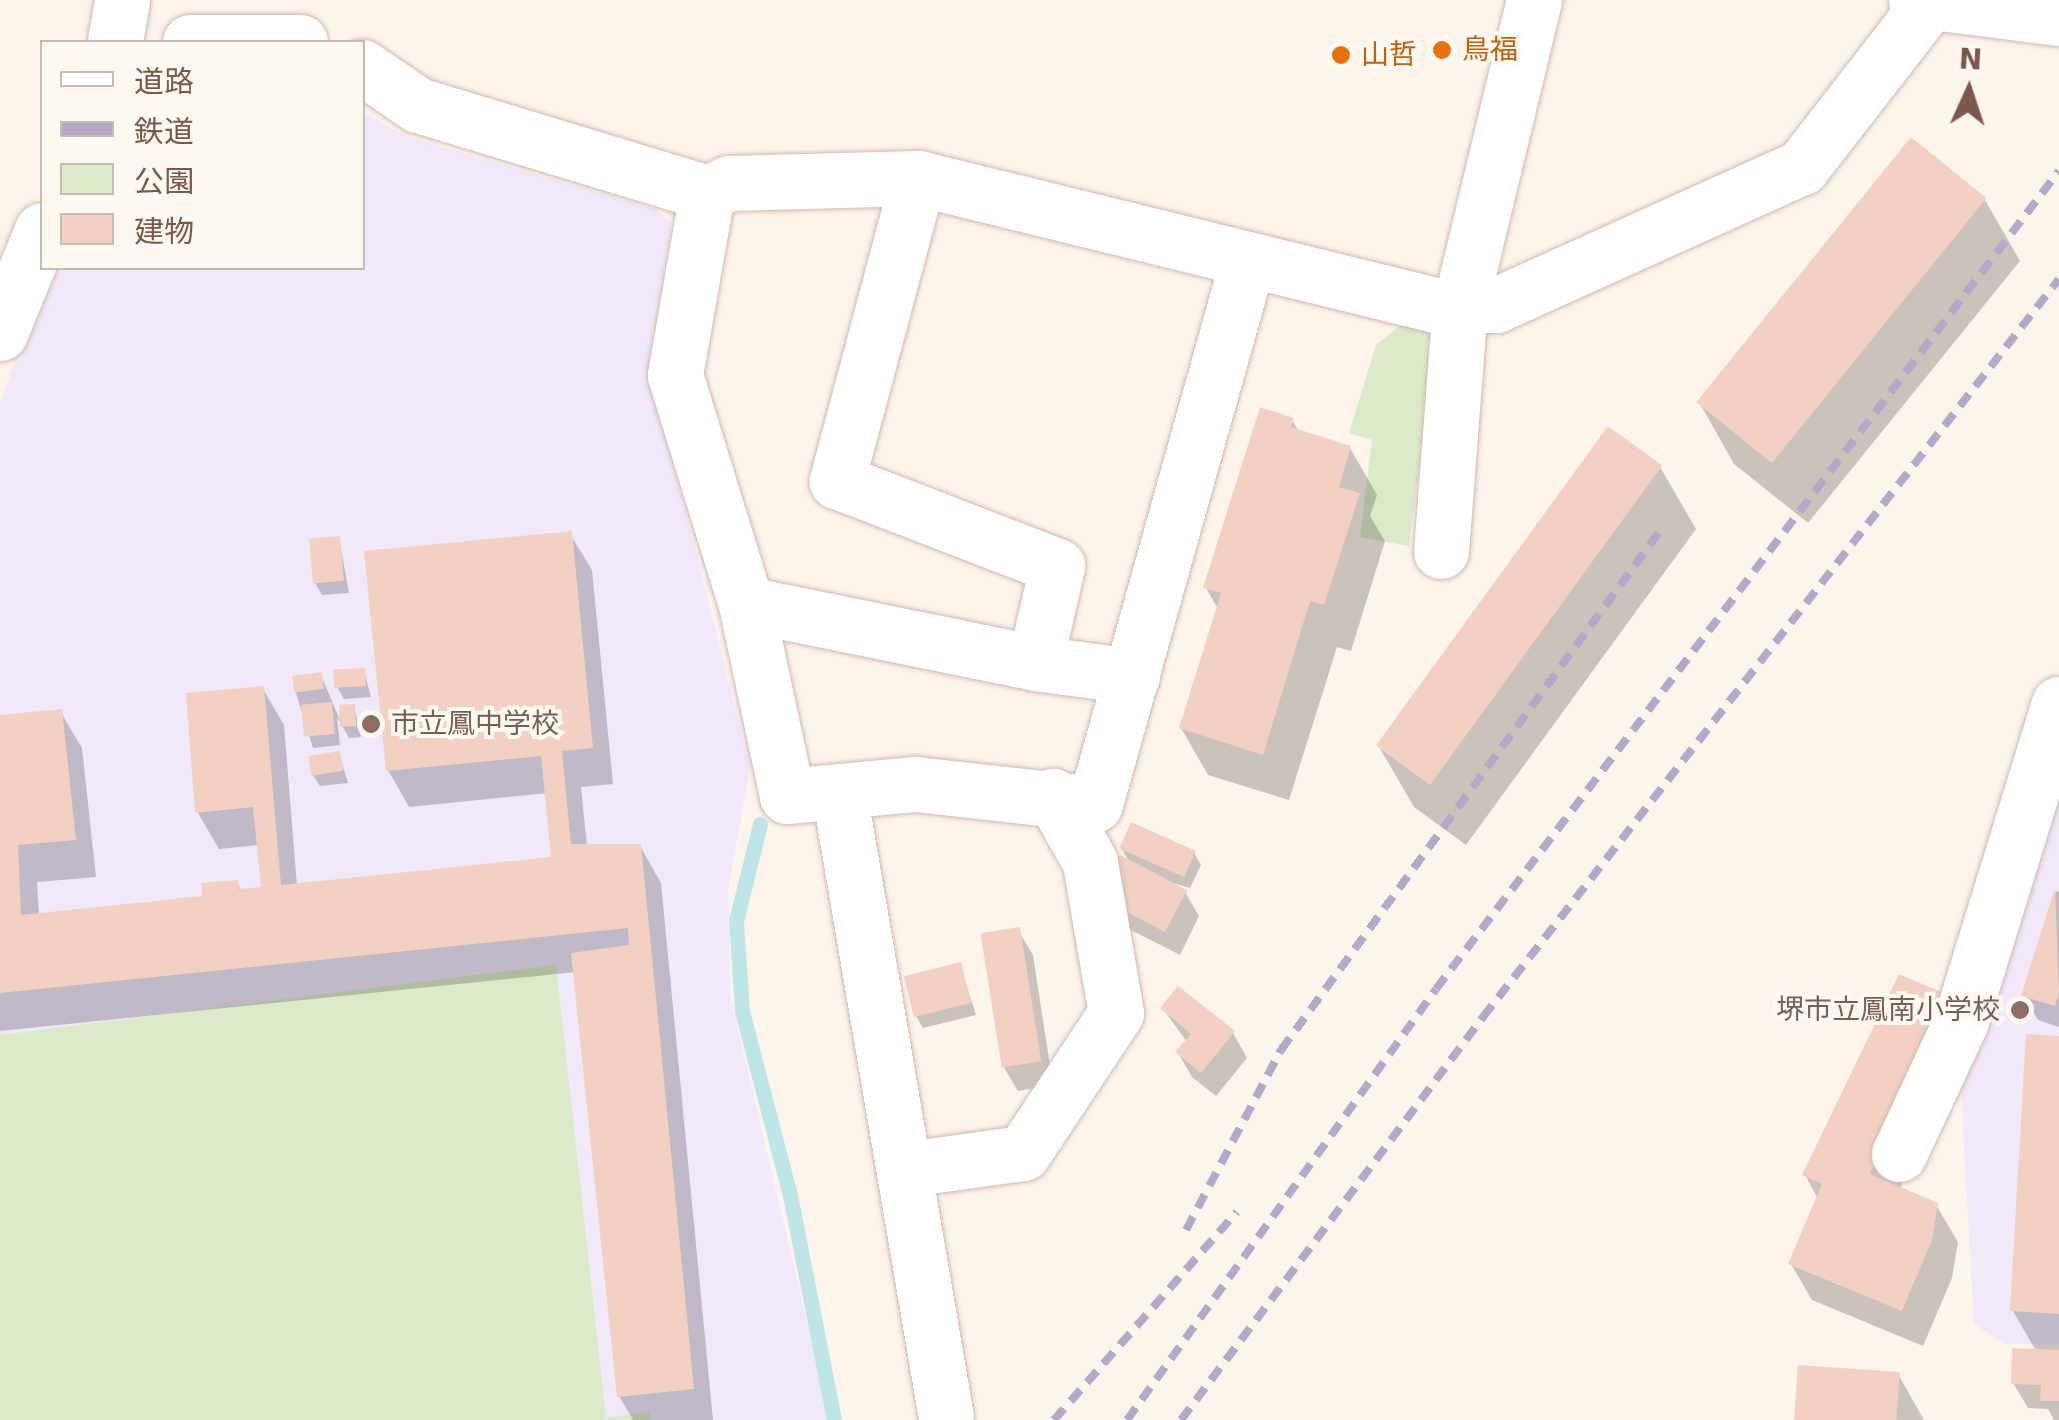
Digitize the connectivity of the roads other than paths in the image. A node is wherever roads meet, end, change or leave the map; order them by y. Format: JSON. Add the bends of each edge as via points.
{"nodes":[{"id":1,"x":122,"y":0,"type":"edge"},
{"id":2,"x":1534,"y":0,"type":"edge"},
{"id":3,"x":1923,"y":1,"type":"edge"},
{"id":4,"x":2059,"y":18,"type":"edge"},
{"id":5,"x":116,"y":40,"type":"edge"},
{"id":6,"x":365,"y":69,"type":"edge"},
{"id":7,"x":918,"y":178,"type":"junction"},
{"id":8,"x":706,"y":193,"type":"junction"},
{"id":9,"x":40,"y":235,"type":"edge"},
{"id":10,"x":1246,"y":263,"type":"junction"},
{"id":11,"x":1460,"y":306,"type":"junction"},
{"id":12,"x":0,"y":333,"type":"edge"},
{"id":13,"x":1440,"y":551,"type":"dead end"},
{"id":14,"x":746,"y":604,"type":"junction"},
{"id":15,"x":1035,"y":663,"type":"junction"},
{"id":16,"x":1132,"y":676,"type":"junction"},
{"id":17,"x":2059,"y":704,"type":"edge"},
{"id":18,"x":839,"y":792,"type":"junction"},
{"id":19,"x":1053,"y":796,"type":"junction"},
{"id":20,"x":1899,"y":1154,"type":"dead end"},
{"id":21,"x":907,"y":1169,"type":"junction"},
{"id":22,"x":946,"y":1417,"type":"dead end"}],
"edges":[{"from":1,"to":5,"type":"street"},
{"from":2,"to":11,"type":"street"},
{"from":3,"to":4,"type":"street"},
{"from":3,"to":11,"type":"street","via":[[1802,167],[1496,305]]},
{"from":6,"to":8,"type":"street","via":[[418,104]]},
{"from":7,"to":8,"type":"street","via":[[729,182]]},
{"from":7,"to":10,"type":"street"},
{"from":7,"to":15,"type":"street","via":[[837,481],[1057,566]]},
{"from":8,"to":14,"type":"street","via":[[675,376]]},
{"from":9,"to":12,"type":"street"},
{"from":10,"to":11,"type":"street"},
{"from":10,"to":16,"type":"street"},
{"from":11,"to":13,"type":"street"},
{"from":14,"to":15,"type":"street"},
{"from":14,"to":18,"type":"street","via":[[787,796]]},
{"from":15,"to":16,"type":"street"},
{"from":16,"to":19,"type":"street","via":[[1094,804]]},
{"from":17,"to":20,"type":"street","via":[[1960,1023]]},
{"from":18,"to":19,"type":"street","via":[[915,784]]},
{"from":18,"to":21,"type":"street"},
{"from":19,"to":21,"type":"street","via":[[1090,862],[1116,1012],[1022,1153]]},
{"from":21,"to":22,"type":"street"}]}
